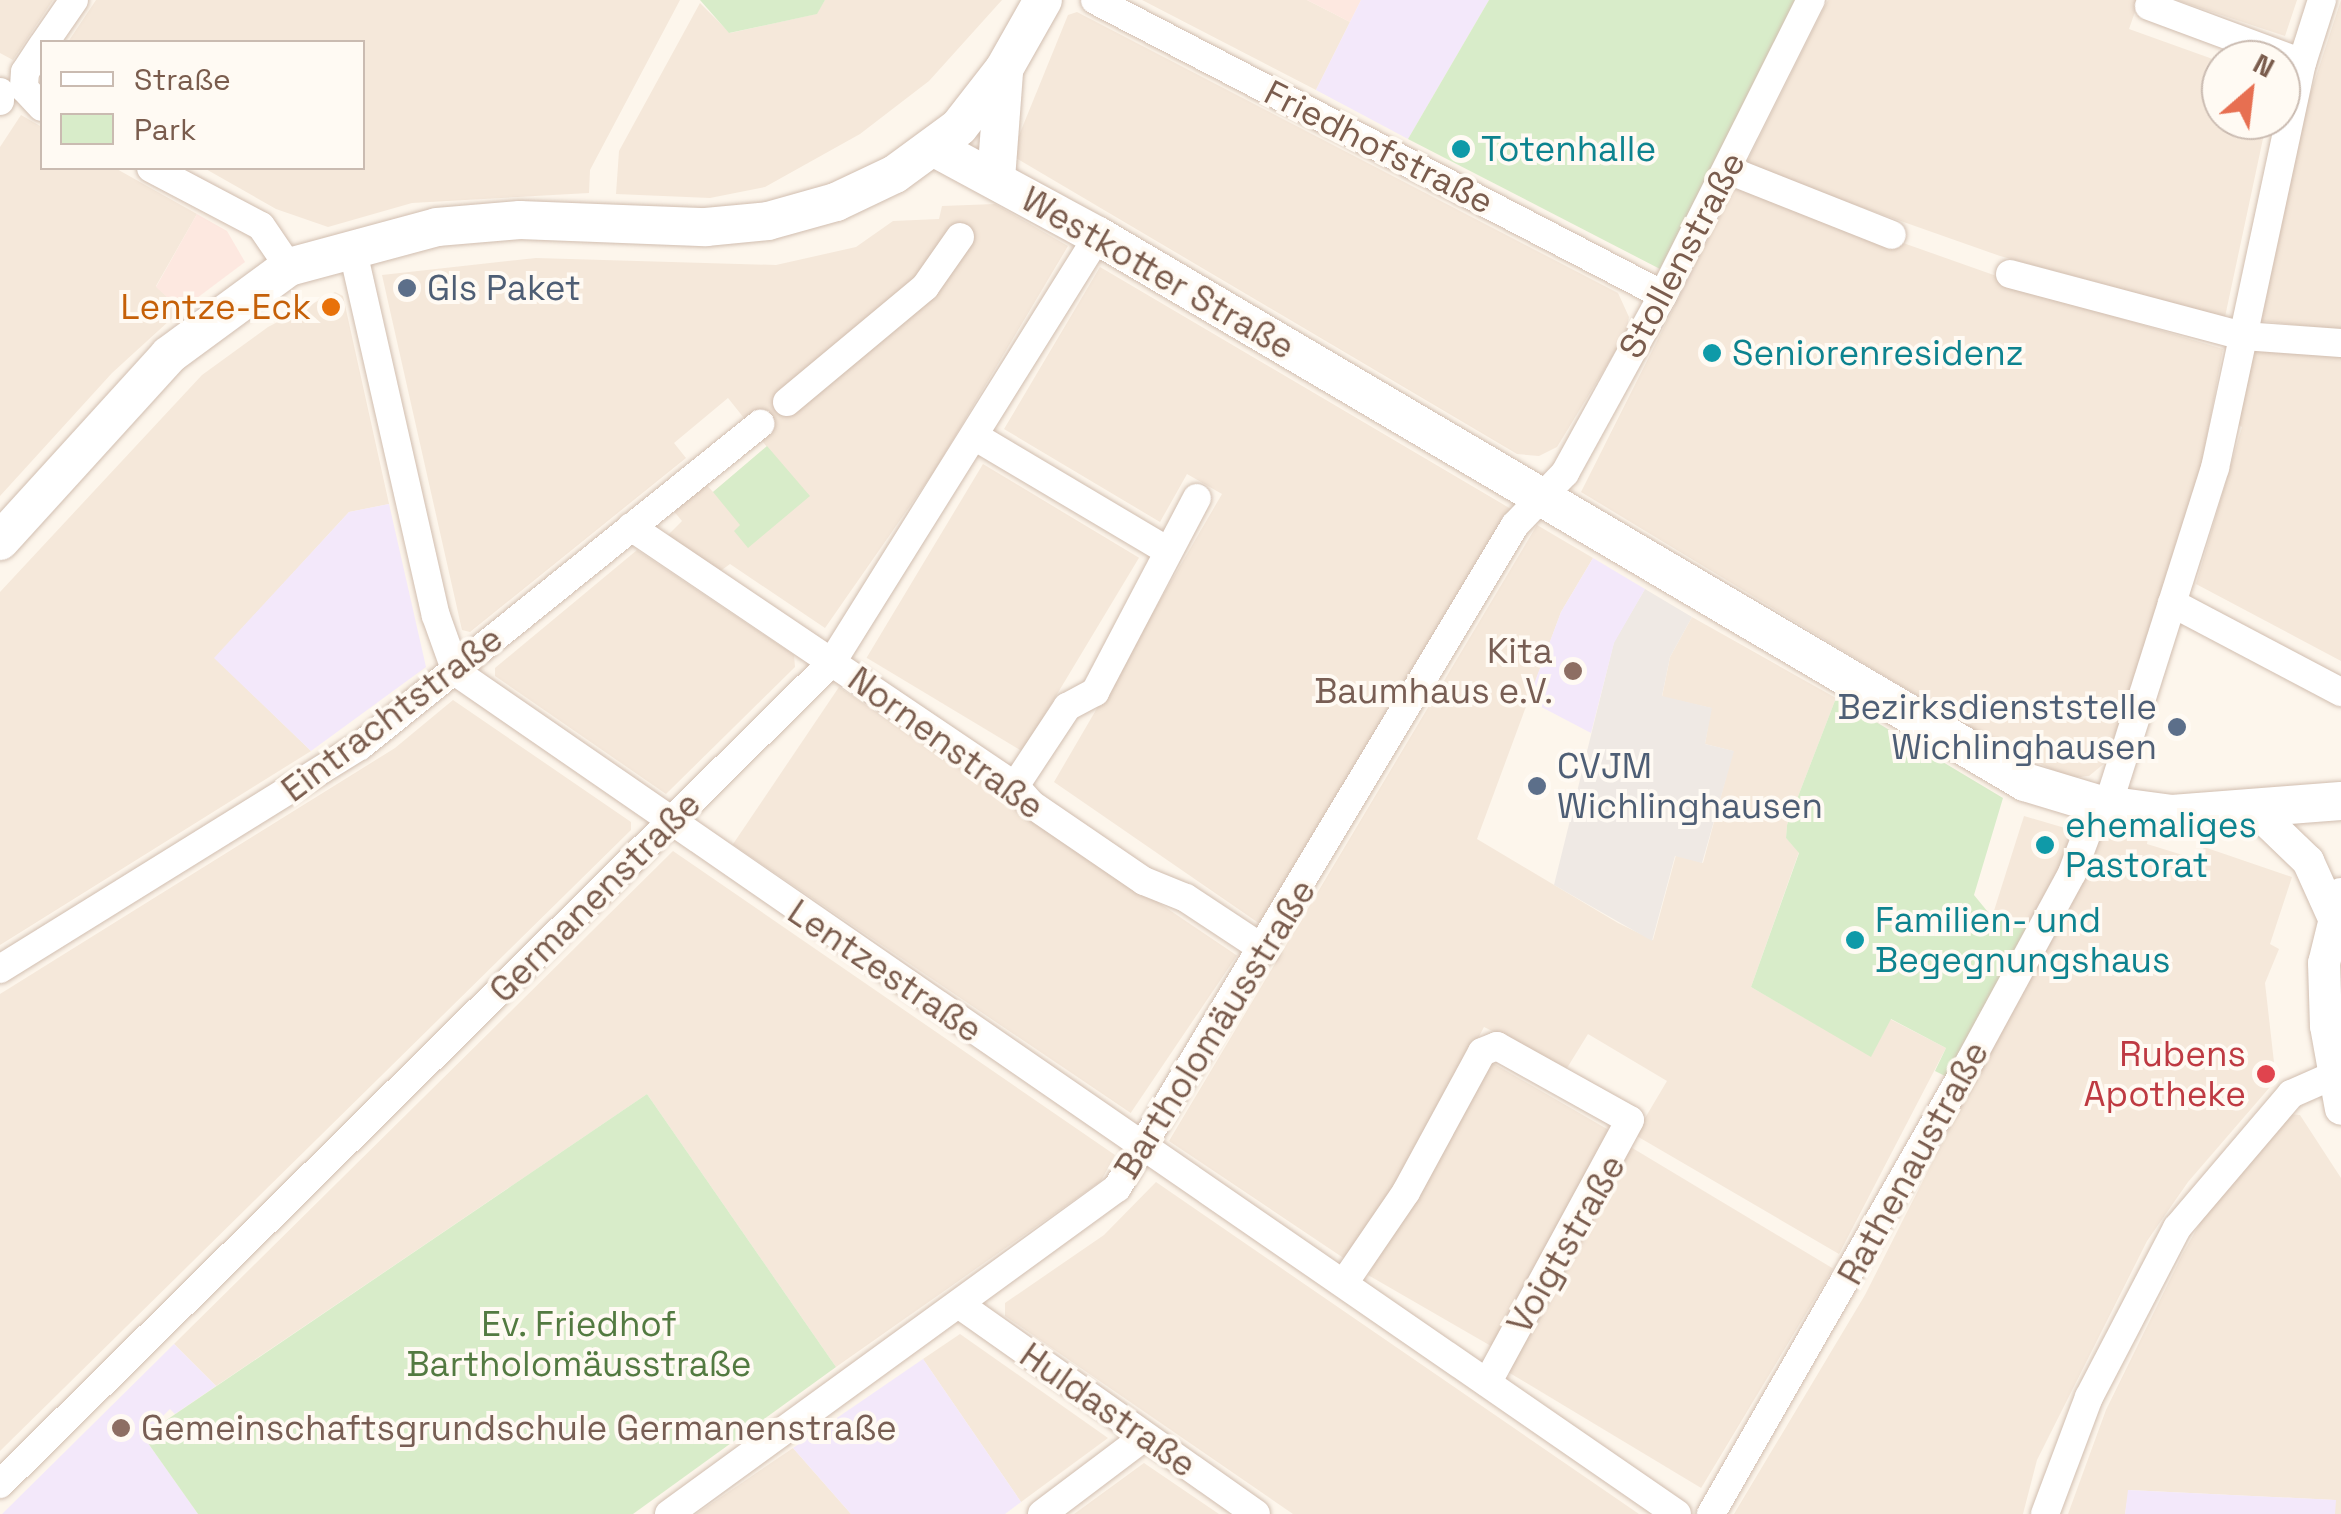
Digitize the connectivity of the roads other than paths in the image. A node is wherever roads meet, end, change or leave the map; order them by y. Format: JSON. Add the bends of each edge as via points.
{"nodes":[{"id":1,"x":74,"y":0,"type":"edge"},
{"id":2,"x":1044,"y":0,"type":"edge"},
{"id":3,"x":1095,"y":0,"type":"edge"},
{"id":4,"x":1811,"y":0,"type":"edge"},
{"id":5,"x":2322,"y":0,"type":"edge"},
{"id":6,"x":2149,"y":6,"type":"dead end"},
{"id":7,"x":47,"y":40,"type":"edge"},
{"id":8,"x":40,"y":50,"type":"edge"},
{"id":9,"x":2302,"y":63,"type":"junction"},
{"id":10,"x":1004,"y":69,"type":"junction"},
{"id":11,"x":14,"y":96,"type":"edge"},
{"id":12,"x":935,"y":148,"type":"junction"},
{"id":13,"x":155,"y":170,"type":"edge"},
{"id":14,"x":1728,"y":170,"type":"junction"},
{"id":15,"x":996,"y":178,"type":"junction"},
{"id":16,"x":1892,"y":235,"type":"dead end"},
{"id":17,"x":1098,"y":236,"type":"junction"},
{"id":18,"x":960,"y":237,"type":"dead end"},
{"id":19,"x":352,"y":247,"type":"junction"},
{"id":20,"x":289,"y":267,"type":"junction"},
{"id":21,"x":2010,"y":274,"type":"dead end"},
{"id":22,"x":1664,"y":295,"type":"junction"},
{"id":23,"x":2244,"y":336,"type":"junction"},
{"id":24,"x":2341,"y":344,"type":"edge"},
{"id":25,"x":787,"y":402,"type":"dead end"},
{"id":26,"x":760,"y":424,"type":"dead end"},
{"id":27,"x":976,"y":438,"type":"junction"},
{"id":28,"x":1197,"y":498,"type":"dead end"},
{"id":29,"x":1537,"y":499,"type":"junction"},
{"id":30,"x":631,"y":526,"type":"junction"},
{"id":31,"x":0,"y":542,"type":"edge"},
{"id":32,"x":1166,"y":550,"type":"junction"},
{"id":33,"x":2172,"y":603,"type":"junction"},
{"id":34,"x":832,"y":662,"type":"junction"},
{"id":35,"x":456,"y":672,"type":"junction"},
{"id":36,"x":2341,"y":692,"type":"edge"},
{"id":37,"x":1016,"y":786,"type":"junction"},
{"id":38,"x":2341,"y":801,"type":"edge"},
{"id":39,"x":2103,"y":805,"type":"junction"},
{"id":40,"x":2257,"y":812,"type":"junction"},
{"id":41,"x":670,"y":823,"type":"junction"},
{"id":42,"x":2336,"y":904,"type":"edge"},
{"id":43,"x":1265,"y":950,"type":"junction"},
{"id":44,"x":0,"y":969,"type":"edge"},
{"id":45,"x":2335,"y":1065,"type":"edge"},
{"id":46,"x":2341,"y":1108,"type":"edge"},
{"id":47,"x":1143,"y":1148,"type":"junction"},
{"id":48,"x":1344,"y":1283,"type":"junction"},
{"id":49,"x":960,"y":1305,"type":"junction"},
{"id":50,"x":1487,"y":1383,"type":"junction"},
{"id":51,"x":1143,"y":1438,"type":"junction"},
{"id":52,"x":0,"y":1484,"type":"edge"},
{"id":53,"x":669,"y":1514,"type":"edge"},
{"id":54,"x":1042,"y":1514,"type":"edge"},
{"id":55,"x":1256,"y":1514,"type":"edge"},
{"id":56,"x":1677,"y":1514,"type":"edge"},
{"id":57,"x":1712,"y":1514,"type":"edge"},
{"id":58,"x":2045,"y":1514,"type":"edge"}],
"edges":[{"from":1,"to":7,"type":"street"},
{"from":2,"to":10,"type":"main road"},
{"from":3,"to":22,"type":"street","name":"Friedhofstraße"},
{"from":4,"to":14,"type":"street","name":"Stollenstraße"},
{"from":5,"to":9,"type":"street","name":"Rathenaustraße"},
{"from":6,"to":9,"type":"street"},
{"from":8,"to":11,"type":"street"},
{"from":9,"to":23,"type":"street","name":"Rathenaustraße"},
{"from":10,"to":12,"type":"main road"},
{"from":10,"to":15,"type":"main road"},
{"from":12,"to":15,"type":"main road","name":"Westkotter Straße"},
{"from":12,"to":19,"type":"main road","via":[[836,202],[768,221],[505,221],[437,227]]},
{"from":13,"to":20,"type":"street","via":[[261,226]]},
{"from":14,"to":16,"type":"street"},
{"from":14,"to":22,"type":"street","name":"Stollenstraße"},
{"from":15,"to":17,"type":"main road","name":"Westkotter Straße"},
{"from":17,"to":27,"type":"street","name":"Germanenstraße"},
{"from":17,"to":29,"type":"main road","name":"Westkotter Straße"},
{"from":18,"to":25,"type":"street","via":[[925,288]]},
{"from":19,"to":20,"type":"main road"},
{"from":19,"to":35,"type":"street","via":[[436,616]]},
{"from":20,"to":31,"type":"main road","via":[[169,355]]},
{"from":21,"to":23,"type":"street"},
{"from":22,"to":29,"type":"street","name":"Stollenstraße","via":[[1565,473]]},
{"from":23,"to":24,"type":"street"},
{"from":23,"to":33,"type":"street","name":"Rathenaustraße","via":[[2215,468]]},
{"from":26,"to":30,"type":"street","name":"Eintrachtstraße"},
{"from":27,"to":32,"type":"street"},
{"from":27,"to":34,"type":"street","name":"Germanenstraße"},
{"from":28,"to":32,"type":"street"},
{"from":29,"to":39,"type":"main road","name":"Westkotter Straße","via":[[1979,758],[2026,782]]},
{"from":29,"to":43,"type":"street","name":"Bartholomäusstraße","via":[[1515,524]]},
{"from":30,"to":34,"type":"street","name":"Nornenstraße"},
{"from":30,"to":35,"type":"street","name":"Eintrachtstraße"},
{"from":32,"to":37,"type":"street","via":[[1142,611],[1095,692],[1067,706]]},
{"from":33,"to":36,"type":"street"},
{"from":33,"to":39,"type":"street","name":"Rathenaustraße"},
{"from":34,"to":37,"type":"street","name":"Nornenstraße"},
{"from":34,"to":41,"type":"street","name":"Germanenstraße"},
{"from":35,"to":41,"type":"street","name":"Lentzestraße"},
{"from":35,"to":44,"type":"street","name":"Eintrachtstraße","via":[[360,746]]},
{"from":37,"to":43,"type":"street","name":"Nornenstraße","via":[[1031,804],[1144,881],[1186,898]]},
{"from":38,"to":40,"type":"main road","name":"Westkotter Straße"},
{"from":39,"to":40,"type":"main road","name":"Westkotter Straße","via":[[2172,814]]},
{"from":39,"to":57,"type":"street","name":"Rathenaustraße","via":[[1969,1063]]},
{"from":40,"to":42,"type":"street","via":[[2308,861]]},
{"from":41,"to":47,"type":"street","name":"Lentzestraße"},
{"from":41,"to":52,"type":"street","name":"Germanenstraße"},
{"from":42,"to":45,"type":"street","via":[[2324,963]]},
{"from":43,"to":47,"type":"street","name":"Bartholomäusstraße"},
{"from":45,"to":46,"type":"street"},
{"from":45,"to":58,"type":"street","via":[[2291,1094],[2177,1228],[2089,1397]]},
{"from":47,"to":48,"type":"street","name":"Lentzestraße"},
{"from":47,"to":49,"type":"street","name":"Bartholomäusstraße","via":[[1118,1188]]},
{"from":48,"to":50,"type":"street","name":"Lentzestraße"},
{"from":48,"to":50,"type":"street","name":"Voigtstraße","via":[[1406,1192],[1482,1052],[1497,1046],[1630,1120],[1627,1137]]},
{"from":49,"to":51,"type":"street","name":"Huldastraße"},
{"from":49,"to":53,"type":"street","name":"Bartholomäusstraße"},
{"from":50,"to":56,"type":"street","name":"Lentzestraße"},
{"from":51,"to":54,"type":"street"},
{"from":51,"to":55,"type":"street","name":"Huldastraße"}]}
